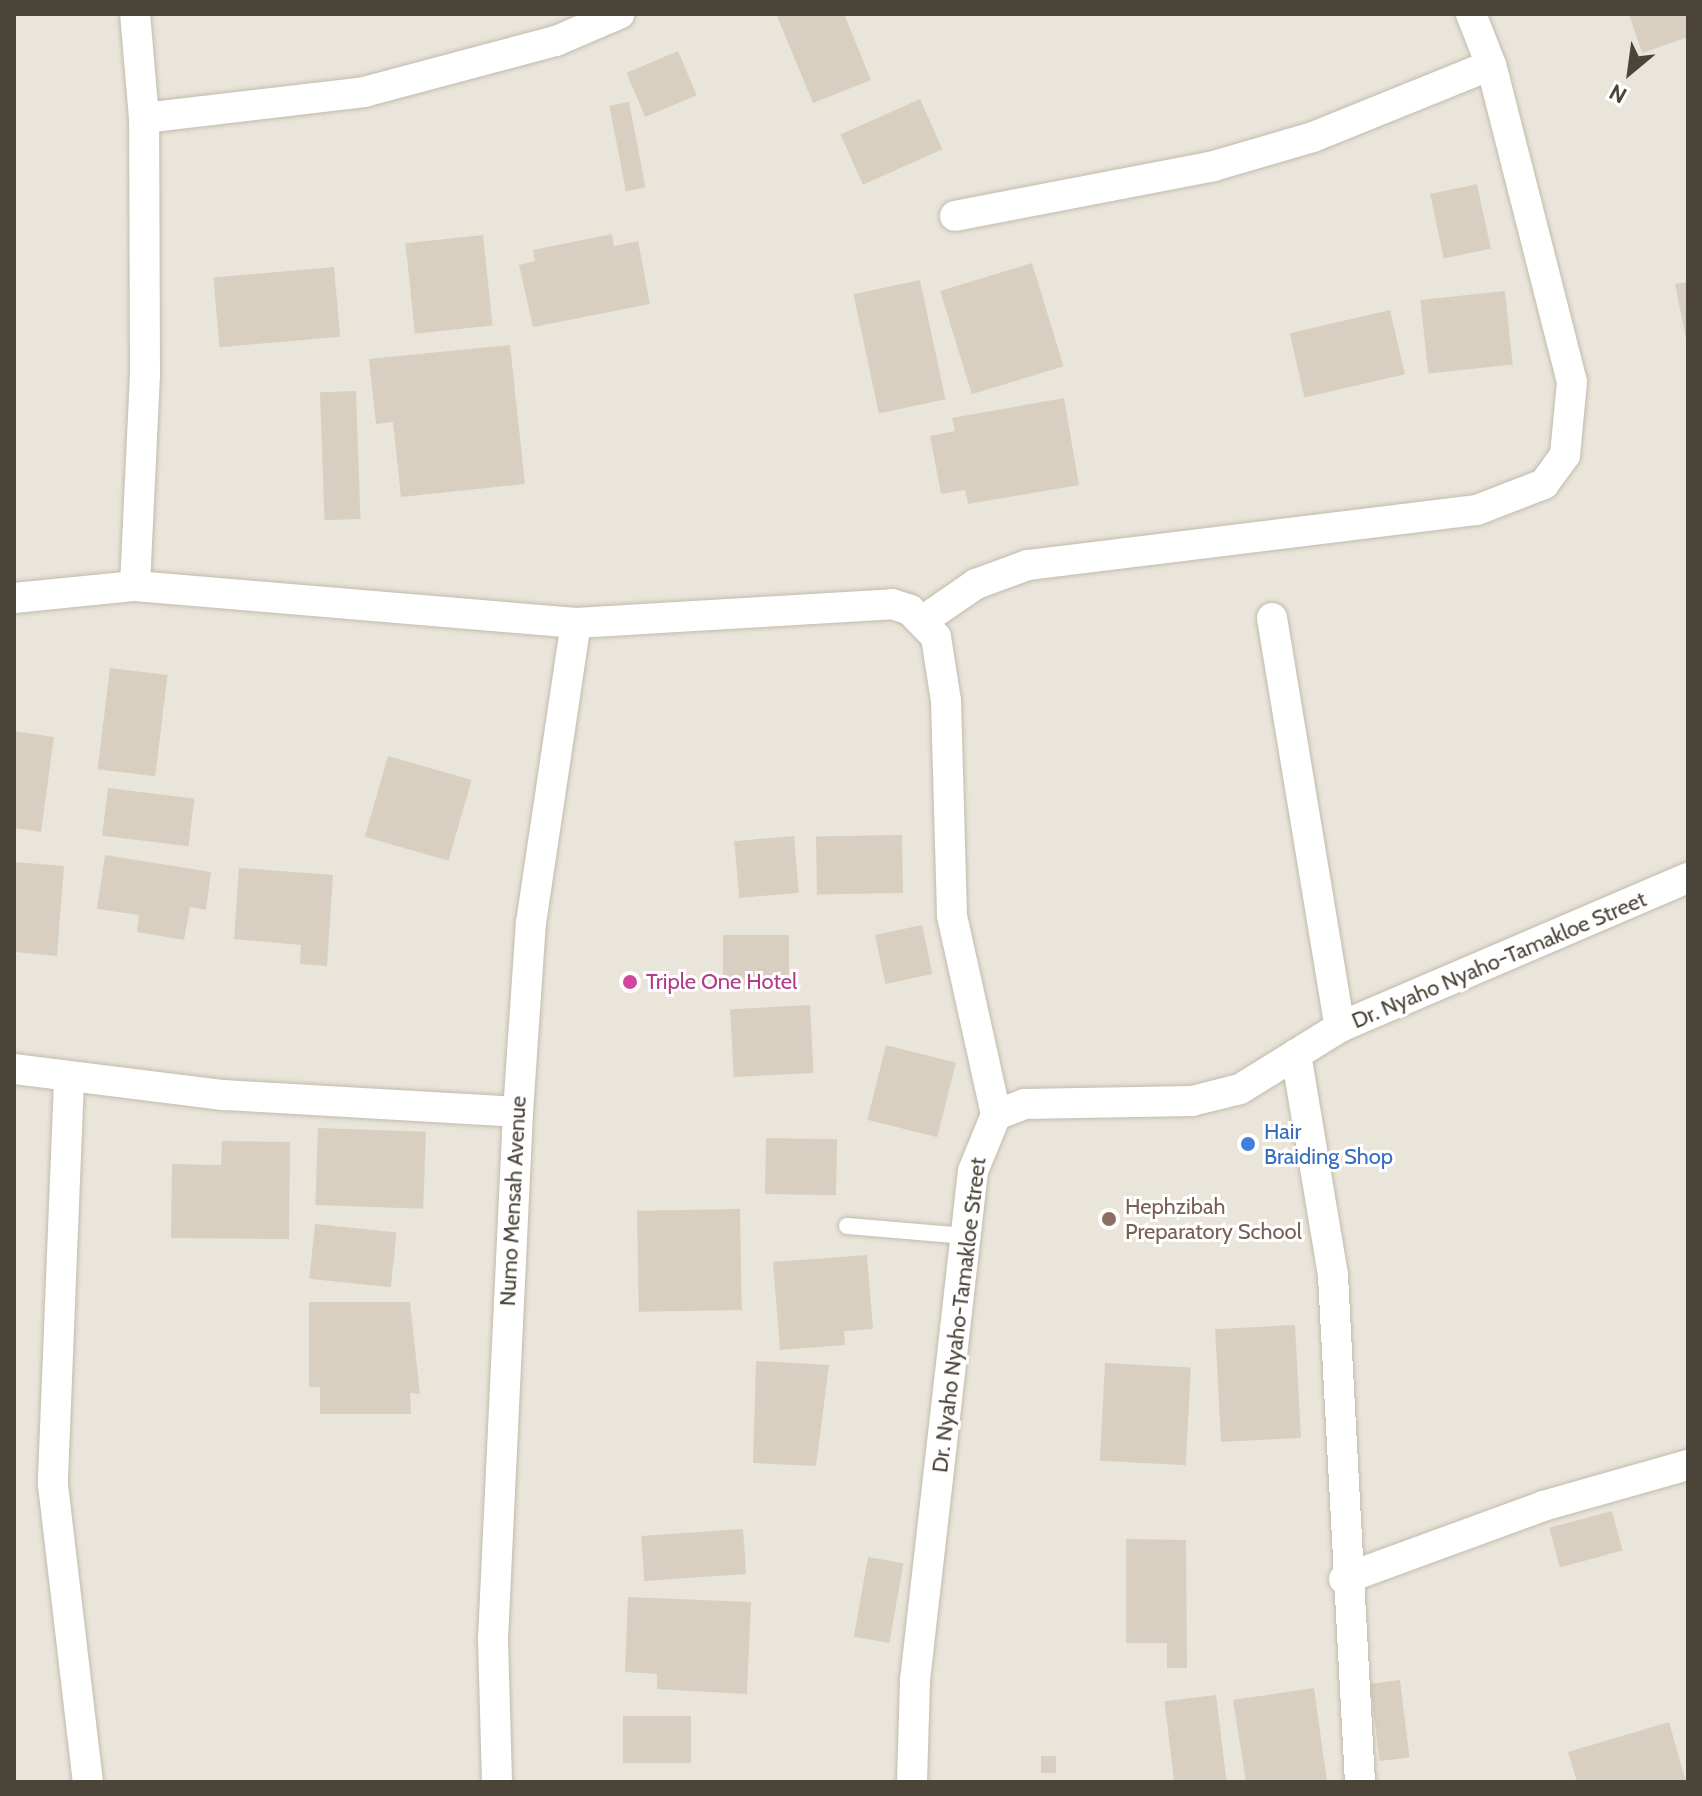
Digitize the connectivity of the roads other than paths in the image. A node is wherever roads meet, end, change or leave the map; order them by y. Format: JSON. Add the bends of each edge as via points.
{"nodes":[{"id":1,"x":135,"y":14,"type":"edge"},
{"id":2,"x":619,"y":14,"type":"edge"},
{"id":3,"x":1471,"y":14,"type":"edge"},
{"id":4,"x":1491,"y":65,"type":"junction"},
{"id":5,"x":144,"y":118,"type":"junction"},
{"id":6,"x":955,"y":216,"type":"dead end"},
{"id":7,"x":135,"y":586,"type":"junction"},
{"id":8,"x":14,"y":598,"type":"edge"},
{"id":9,"x":1272,"y":618,"type":"dead end"},
{"id":10,"x":925,"y":619,"type":"junction"},
{"id":11,"x":576,"y":623,"type":"junction"},
{"id":12,"x":1688,"y":878,"type":"edge"},
{"id":13,"x":1340,"y":1027,"type":"junction"},
{"id":14,"x":1296,"y":1054,"type":"junction"},
{"id":15,"x":14,"y":1069,"type":"edge"},
{"id":16,"x":69,"y":1080,"type":"junction"},
{"id":17,"x":518,"y":1112,"type":"junction"},
{"id":18,"x":996,"y":1115,"type":"junction"},
{"id":19,"x":847,"y":1226,"type":"dead end"},
{"id":20,"x":967,"y":1236,"type":"junction"},
{"id":21,"x":1688,"y":1465,"type":"edge"},
{"id":22,"x":1344,"y":1579,"type":"junction"},
{"id":23,"x":88,"y":1782,"type":"edge"},
{"id":24,"x":497,"y":1782,"type":"edge"},
{"id":25,"x":912,"y":1782,"type":"edge"},
{"id":26,"x":1360,"y":1782,"type":"edge"}],
"edges":[{"from":1,"to":5,"type":"street"},
{"from":2,"to":5,"type":"street","via":[[556,41],[364,92]]},
{"from":3,"to":4,"type":"street"},
{"from":4,"to":6,"type":"street","via":[[1313,137],[1228,162]]},
{"from":4,"to":10,"type":"street","via":[[1572,382],[1565,455],[1544,484],[1477,510],[1028,565],[976,584]]},
{"from":5,"to":7,"type":"street","via":[[145,374]]},
{"from":7,"to":8,"type":"street"},
{"from":7,"to":11,"type":"street"},
{"from":9,"to":13,"type":"street"},
{"from":10,"to":11,"type":"street","via":[[892,604]]},
{"from":10,"to":18,"type":"street","via":[[936,637],[946,701],[952,916]]},
{"from":11,"to":17,"type":"street","name":"Numo Mensah Avenue","via":[[532,908]]},
{"from":12,"to":13,"type":"street","name":"Dr. Nyaho Nyaho-Tamakloe Street"},
{"from":13,"to":14,"type":"street","name":"Dr. Nyaho Nyaho-Tamakloe Street"},
{"from":14,"to":18,"type":"street","name":"Dr. Nyaho Nyaho-Tamakloe Street","via":[[1240,1089],[1192,1101],[1037,1103]]},
{"from":14,"to":22,"type":"street","via":[[1333,1276]]},
{"from":15,"to":16,"type":"street"},
{"from":16,"to":17,"type":"street"},
{"from":16,"to":23,"type":"street","via":[[53,1485]]},
{"from":17,"to":24,"type":"street","name":"Numo Mensah Avenue","via":[[493,1639]]},
{"from":18,"to":20,"type":"street","name":"Dr. Nyaho Nyaho-Tamakloe Street","via":[[981,1138]]},
{"from":19,"to":20,"type":"lane"},
{"from":20,"to":25,"type":"street","name":"Dr. Nyaho Nyaho-Tamakloe Street","via":[[915,1680]]},
{"from":21,"to":22,"type":"street","via":[[1543,1506]]},
{"from":22,"to":26,"type":"street"}]}
